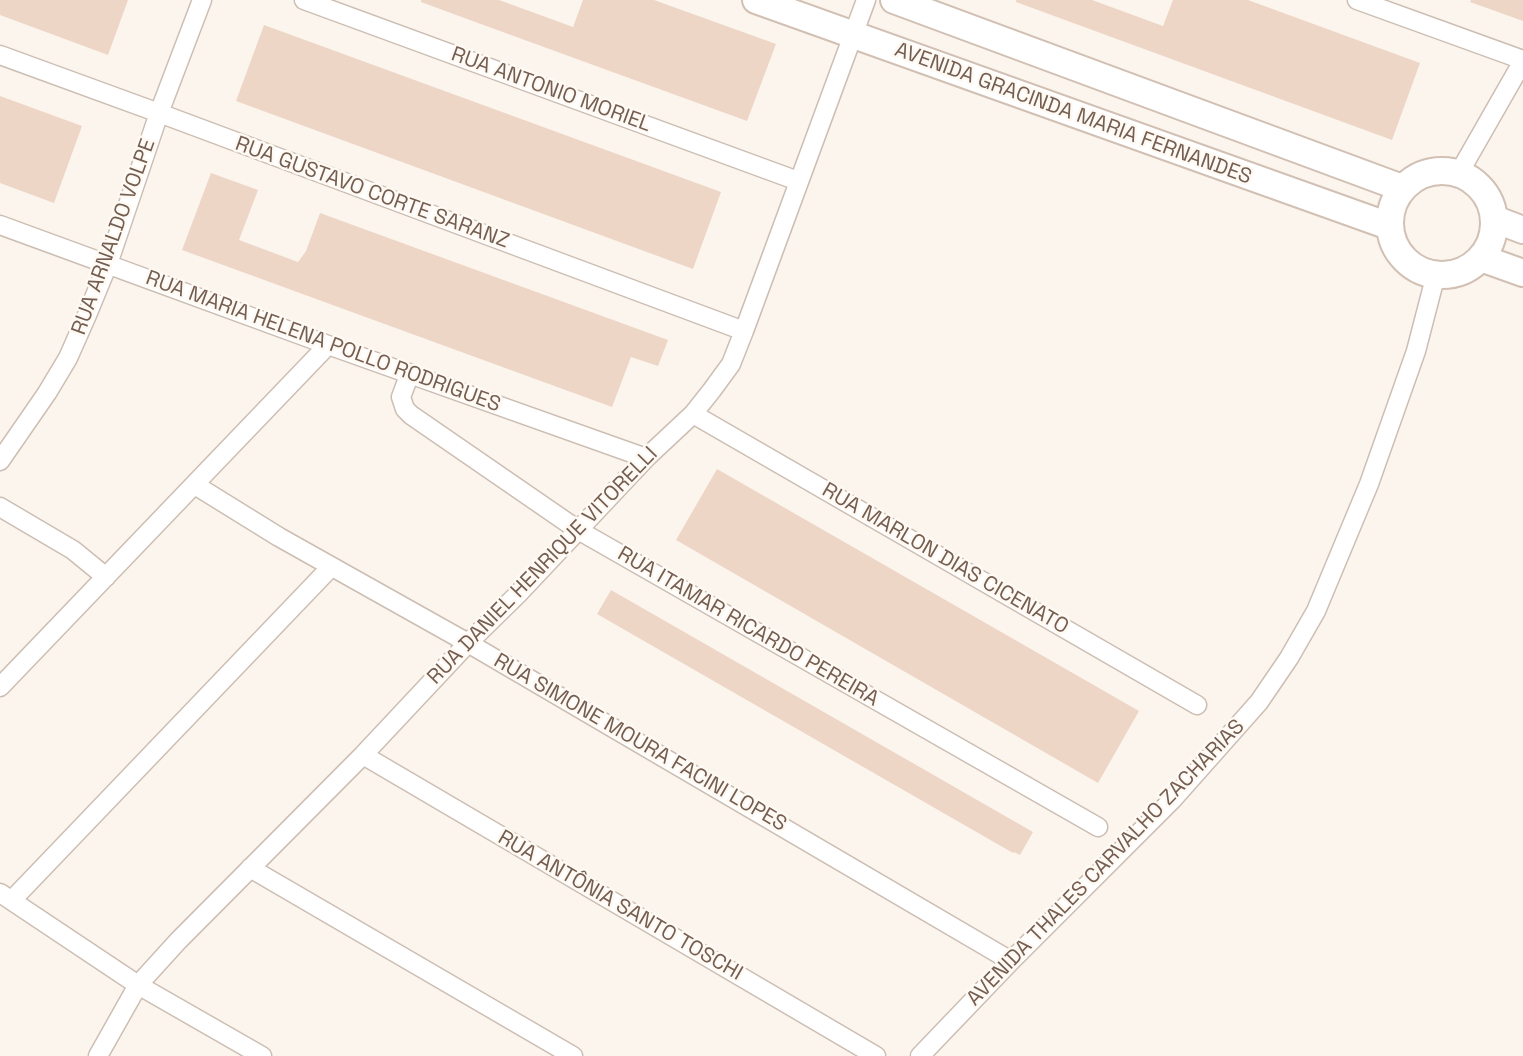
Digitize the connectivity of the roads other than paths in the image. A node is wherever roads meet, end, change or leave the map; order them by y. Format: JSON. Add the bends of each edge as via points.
{"nodes":[{"id":1,"x":202,"y":0,"type":"edge"},
{"id":2,"x":304,"y":0,"type":"edge"},
{"id":3,"x":757,"y":0,"type":"edge"},
{"id":4,"x":866,"y":0,"type":"edge"},
{"id":5,"x":894,"y":0,"type":"edge"},
{"id":6,"x":1357,"y":0,"type":"edge"},
{"id":7,"x":853,"y":36,"type":"junction"},
{"id":8,"x":0,"y":55,"type":"edge"},
{"id":9,"x":1523,"y":61,"type":"edge"},
{"id":10,"x":159,"y":113,"type":"junction"},
{"id":11,"x":1459,"y":173,"type":"junction"},
{"id":12,"x":799,"y":181,"type":"junction"},
{"id":13,"x":1402,"y":188,"type":"junction"},
{"id":14,"x":1494,"y":219,"type":"junction"},
{"id":15,"x":0,"y":225,"type":"edge"},
{"id":16,"x":1390,"y":226,"type":"junction"},
{"id":17,"x":1523,"y":230,"type":"edge"},
{"id":18,"x":1481,"y":258,"type":"junction"},
{"id":19,"x":108,"y":264,"type":"junction"},
{"id":20,"x":1523,"y":273,"type":"edge"},
{"id":21,"x":1436,"y":274,"type":"junction"},
{"id":22,"x":744,"y":331,"type":"junction"},
{"id":23,"x":328,"y":345,"type":"junction"},
{"id":24,"x":410,"y":373,"type":"junction"},
{"id":25,"x":693,"y":414,"type":"junction"},
{"id":26,"x":646,"y":458,"type":"junction"},
{"id":27,"x":0,"y":461,"type":"edge"},
{"id":28,"x":195,"y":485,"type":"junction"},
{"id":29,"x":0,"y":507,"type":"edge"},
{"id":30,"x":578,"y":530,"type":"junction"},
{"id":31,"x":331,"y":567,"type":"junction"},
{"id":32,"x":106,"y":577,"type":"junction"},
{"id":33,"x":468,"y":643,"type":"junction"},
{"id":34,"x":0,"y":687,"type":"edge"},
{"id":35,"x":1197,"y":705,"type":"dead end"},
{"id":36,"x":363,"y":755,"type":"junction"},
{"id":37,"x":1098,"y":827,"type":"dead end"},
{"id":38,"x":250,"y":868,"type":"junction"},
{"id":39,"x":6,"y":897,"type":"edge"},
{"id":40,"x":1011,"y":961,"type":"junction"},
{"id":41,"x":138,"y":985,"type":"junction"},
{"id":42,"x":98,"y":1056,"type":"edge"},
{"id":43,"x":262,"y":1056,"type":"edge"},
{"id":44,"x":573,"y":1056,"type":"edge"},
{"id":45,"x":876,"y":1056,"type":"edge"},
{"id":46,"x":920,"y":1056,"type":"edge"}],
"edges":[{"from":1,"to":10,"type":"street","name":"RUA ARNALDO VOLPE"},
{"from":2,"to":12,"type":"street","name":"RUA ANTONIO MORIEL"},
{"from":3,"to":7,"type":"street","name":"AVENIDA GRACINDA MARIA FERNANDES"},
{"from":4,"to":7,"type":"street","name":"RUA DANIEL HENRIQUE VITORELLI"},
{"from":5,"to":13,"type":"street","name":"AVENIDA GRACINDA MARIA FERNANDES"},
{"from":6,"to":9,"type":"street"},
{"from":7,"to":12,"type":"street","name":"RUA DANIEL HENRIQUE VITORELLI"},
{"from":7,"to":16,"type":"street","name":"AVENIDA GRACINDA MARIA FERNANDES"},
{"from":8,"to":10,"type":"street","name":"RUA GUSTAVO CORTE SARANZ"},
{"from":9,"to":11,"type":"street"},
{"from":10,"to":19,"type":"street","name":"RUA ARNALDO VOLPE"},
{"from":10,"to":22,"type":"street","name":"RUA GUSTAVO CORTE SARANZ"},
{"from":11,"to":13,"type":"street","via":[[1419,176]]},
{"from":11,"to":14,"type":"street","via":[[1483,191]]},
{"from":12,"to":22,"type":"street","name":"RUA DANIEL HENRIQUE VITORELLI"},
{"from":13,"to":16,"type":"street","via":[[1392,206]]},
{"from":14,"to":17,"type":"street"},
{"from":14,"to":18,"type":"street","via":[[1491,240]]},
{"from":15,"to":19,"type":"street","name":"RUA MARIA HELENA POLLO RODRIGUES"},
{"from":16,"to":21,"type":"street","via":[[1395,246],[1407,262]]},
{"from":18,"to":20,"type":"street"},
{"from":18,"to":21,"type":"street","via":[[1465,270]]},
{"from":19,"to":23,"type":"street","name":"RUA MARIA HELENA POLLO RODRIGUES"},
{"from":19,"to":27,"type":"street","name":"RUA ARNALDO VOLPE","via":[[68,358]]},
{"from":21,"to":40,"type":"street","name":"AVENIDA THALES CARVALHO ZACHARIAS","via":[[1416,351],[1369,484],[1316,611],[1289,658],[1259,702],[1172,800]]},
{"from":22,"to":25,"type":"street","name":"RUA DANIEL HENRIQUE VITORELLI","via":[[731,364]]},
{"from":23,"to":24,"type":"street","name":"RUA MARIA HELENA POLLO RODRIGUES"},
{"from":23,"to":28,"type":"street"},
{"from":24,"to":26,"type":"street","name":"RUA MARIA HELENA POLLO RODRIGUES"},
{"from":24,"to":30,"type":"street","name":"RUA ITAMAR RICARDO PEREIRA","via":[[401,397],[411,415]]},
{"from":25,"to":26,"type":"street","name":"RUA DANIEL HENRIQUE VITORELLI"},
{"from":25,"to":35,"type":"street","name":"RUA MARLON DIAS CICENATO"},
{"from":26,"to":30,"type":"street","name":"RUA DANIEL HENRIQUE VITORELLI"},
{"from":28,"to":31,"type":"street","name":"RUA SIMONE MOURA FACINI LOPES"},
{"from":28,"to":32,"type":"street"},
{"from":29,"to":32,"type":"street","via":[[74,550]]},
{"from":30,"to":33,"type":"street","name":"RUA DANIEL HENRIQUE VITORELLI"},
{"from":30,"to":37,"type":"street","name":"RUA ITAMAR RICARDO PEREIRA"},
{"from":31,"to":33,"type":"street","name":"RUA SIMONE MOURA FACINI LOPES"},
{"from":31,"to":39,"type":"street"},
{"from":32,"to":34,"type":"street"},
{"from":33,"to":36,"type":"street","name":"RUA DANIEL HENRIQUE VITORELLI"},
{"from":33,"to":40,"type":"street","name":"RUA SIMONE MOURA FACINI LOPES"},
{"from":36,"to":38,"type":"street","name":"RUA DANIEL HENRIQUE VITORELLI"},
{"from":36,"to":45,"type":"street","name":"RUA ANTÔNIA SANTO TOSCHI"},
{"from":38,"to":41,"type":"street","name":"RUA DANIEL HENRIQUE VITORELLI"},
{"from":38,"to":44,"type":"street"},
{"from":39,"to":41,"type":"street"},
{"from":40,"to":46,"type":"street","name":"AVENIDA THALES CARVALHO ZACHARIAS"},
{"from":41,"to":42,"type":"street","name":"RUA DANIEL HENRIQUE VITORELLI"},
{"from":41,"to":43,"type":"street"}]}
